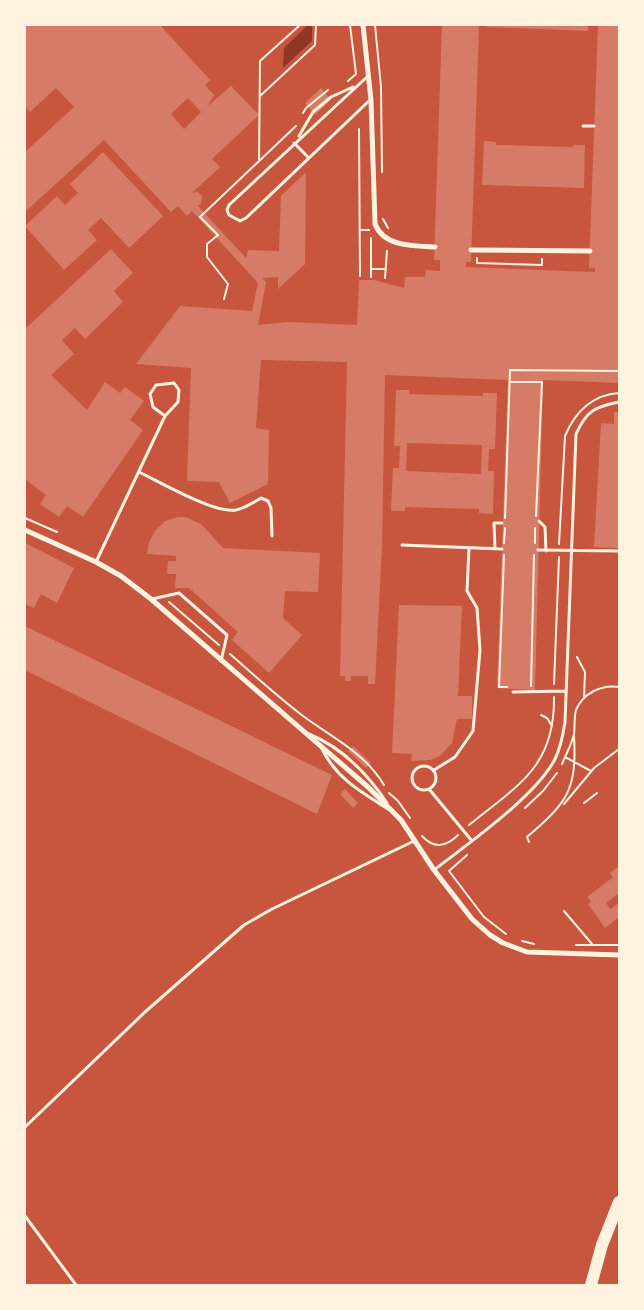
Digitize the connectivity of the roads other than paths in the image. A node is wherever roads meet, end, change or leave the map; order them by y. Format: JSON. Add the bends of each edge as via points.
{"nodes":[{"id":1,"x":363,"y":25,"type":"edge"},
{"id":2,"x":368,"y":75,"type":"junction"},
{"id":3,"x":355,"y":86,"type":"junction"},
{"id":4,"x":371,"y":100,"type":"junction"},
{"id":5,"x":583,"y":126,"type":"dead end"},
{"id":6,"x":594,"y":126,"type":"dead end"},
{"id":7,"x":294,"y":143,"type":"junction"},
{"id":8,"x":310,"y":158,"type":"junction"},
{"id":9,"x":434,"y":247,"type":"dead end"},
{"id":10,"x":471,"y":250,"type":"dead end"},
{"id":11,"x":590,"y":251,"type":"dead end"},
{"id":12,"x":619,"y":402,"type":"edge"},
{"id":13,"x":165,"y":416,"type":"junction"},
{"id":14,"x":139,"y":472,"type":"junction"},
{"id":15,"x":539,"y":521,"type":"dead end"},
{"id":16,"x":502,"y":523,"type":"dead end"},
{"id":17,"x":25,"y":530,"type":"edge"},
{"id":18,"x":272,"y":536,"type":"dead end"},
{"id":19,"x":402,"y":545,"type":"dead end"},
{"id":20,"x":469,"y":548,"type":"junction"},
{"id":21,"x":495,"y":549,"type":"junction"},
{"id":22,"x":502,"y":549,"type":"dead end"},
{"id":23,"x":538,"y":550,"type":"dead end"},
{"id":24,"x":571,"y":550,"type":"junction"},
{"id":25,"x":546,"y":551,"type":"junction"},
{"id":26,"x":619,"y":551,"type":"edge"},
{"id":27,"x":96,"y":562,"type":"junction"},
{"id":28,"x":151,"y":599,"type":"junction"},
{"id":29,"x":221,"y":661,"type":"junction"},
{"id":30,"x":566,"y":691,"type":"junction"},
{"id":31,"x":513,"y":692,"type":"dead end"},
{"id":32,"x":304,"y":732,"type":"junction"},
{"id":33,"x":320,"y":746,"type":"junction"},
{"id":34,"x":434,"y":770,"type":"junction"},
{"id":35,"x":429,"y":789,"type":"junction"},
{"id":36,"x":388,"y":804,"type":"junction"},
{"id":37,"x":401,"y":819,"type":"junction"},
{"id":38,"x":414,"y":841,"type":"junction"},
{"id":39,"x":472,"y":841,"type":"junction"},
{"id":40,"x":434,"y":870,"type":"junction"},
{"id":41,"x":619,"y":955,"type":"edge"},
{"id":42,"x":25,"y":1127,"type":"edge"},
{"id":43,"x":619,"y":1202,"type":"edge"},
{"id":44,"x":25,"y":1216,"type":"edge"},
{"id":45,"x":76,"y":1285,"type":"edge"},
{"id":46,"x":591,"y":1285,"type":"edge"}],
"edges":[{"from":1,"to":2,"type":"street"},
{"from":2,"to":3,"type":"lane"},
{"from":2,"to":4,"type":"street"},
{"from":3,"to":7,"type":"lane"},
{"from":3,"to":7,"type":"lane","via":[[331,97],[313,112]]},
{"from":4,"to":8,"type":"lane"},
{"from":4,"to":9,"type":"street","via":[[376,228],[392,241],[406,246]]},
{"from":5,"to":6,"type":"lane"},
{"from":7,"to":8,"type":"lane"},
{"from":7,"to":8,"type":"lane","via":[[229,205],[228,215],[240,221],[246,218]]},
{"from":10,"to":11,"type":"street"},
{"from":12,"to":24,"type":"lane","via":[[594,408],[576,434]]},
{"from":13,"to":13,"type":"lane","via":[[153,407],[150,394],[156,385],[174,382],[180,396]]},
{"from":13,"to":14,"type":"lane"},
{"from":14,"to":18,"type":"lane","via":[[225,510],[236,510],[261,498],[268,501],[272,508]]},
{"from":14,"to":27,"type":"lane"},
{"from":15,"to":25,"type":"lane","via":[[545,527]]},
{"from":16,"to":21,"type":"lane","via":[[494,523]]},
{"from":17,"to":27,"type":"street"},
{"from":19,"to":20,"type":"lane"},
{"from":20,"to":21,"type":"lane"},
{"from":20,"to":34,"type":"lane","via":[[466,591],[477,608],[480,650],[473,731],[456,757]]},
{"from":21,"to":22,"type":"lane"},
{"from":23,"to":25,"type":"lane"},
{"from":24,"to":25,"type":"lane"},
{"from":24,"to":26,"type":"lane"},
{"from":24,"to":30,"type":"lane"},
{"from":27,"to":28,"type":"street"},
{"from":28,"to":29,"type":"street"},
{"from":28,"to":29,"type":"lane","via":[[179,593],[227,635]]},
{"from":29,"to":32,"type":"street"},
{"from":30,"to":31,"type":"lane"},
{"from":30,"to":39,"type":"lane","via":[[563,738],[548,770],[539,782]]},
{"from":32,"to":33,"type":"street"},
{"from":32,"to":36,"type":"lane","via":[[324,740],[354,763]]},
{"from":33,"to":36,"type":"street"},
{"from":33,"to":37,"type":"lane","via":[[339,776]]},
{"from":34,"to":35,"type":"lane","via":[[437,779]]},
{"from":34,"to":35,"type":"lane","via":[[426,765],[420,766],[412,776],[417,788]]},
{"from":35,"to":39,"type":"lane"},
{"from":36,"to":37,"type":"street"},
{"from":37,"to":38,"type":"street"},
{"from":38,"to":40,"type":"street"},
{"from":38,"to":42,"type":"lane","via":[[244,925],[145,1012]]},
{"from":39,"to":40,"type":"lane"},
{"from":40,"to":41,"type":"street","via":[[472,919],[503,943],[541,954]]},
{"from":43,"to":46,"type":"highway"},
{"from":44,"to":45,"type":"lane"}]}
